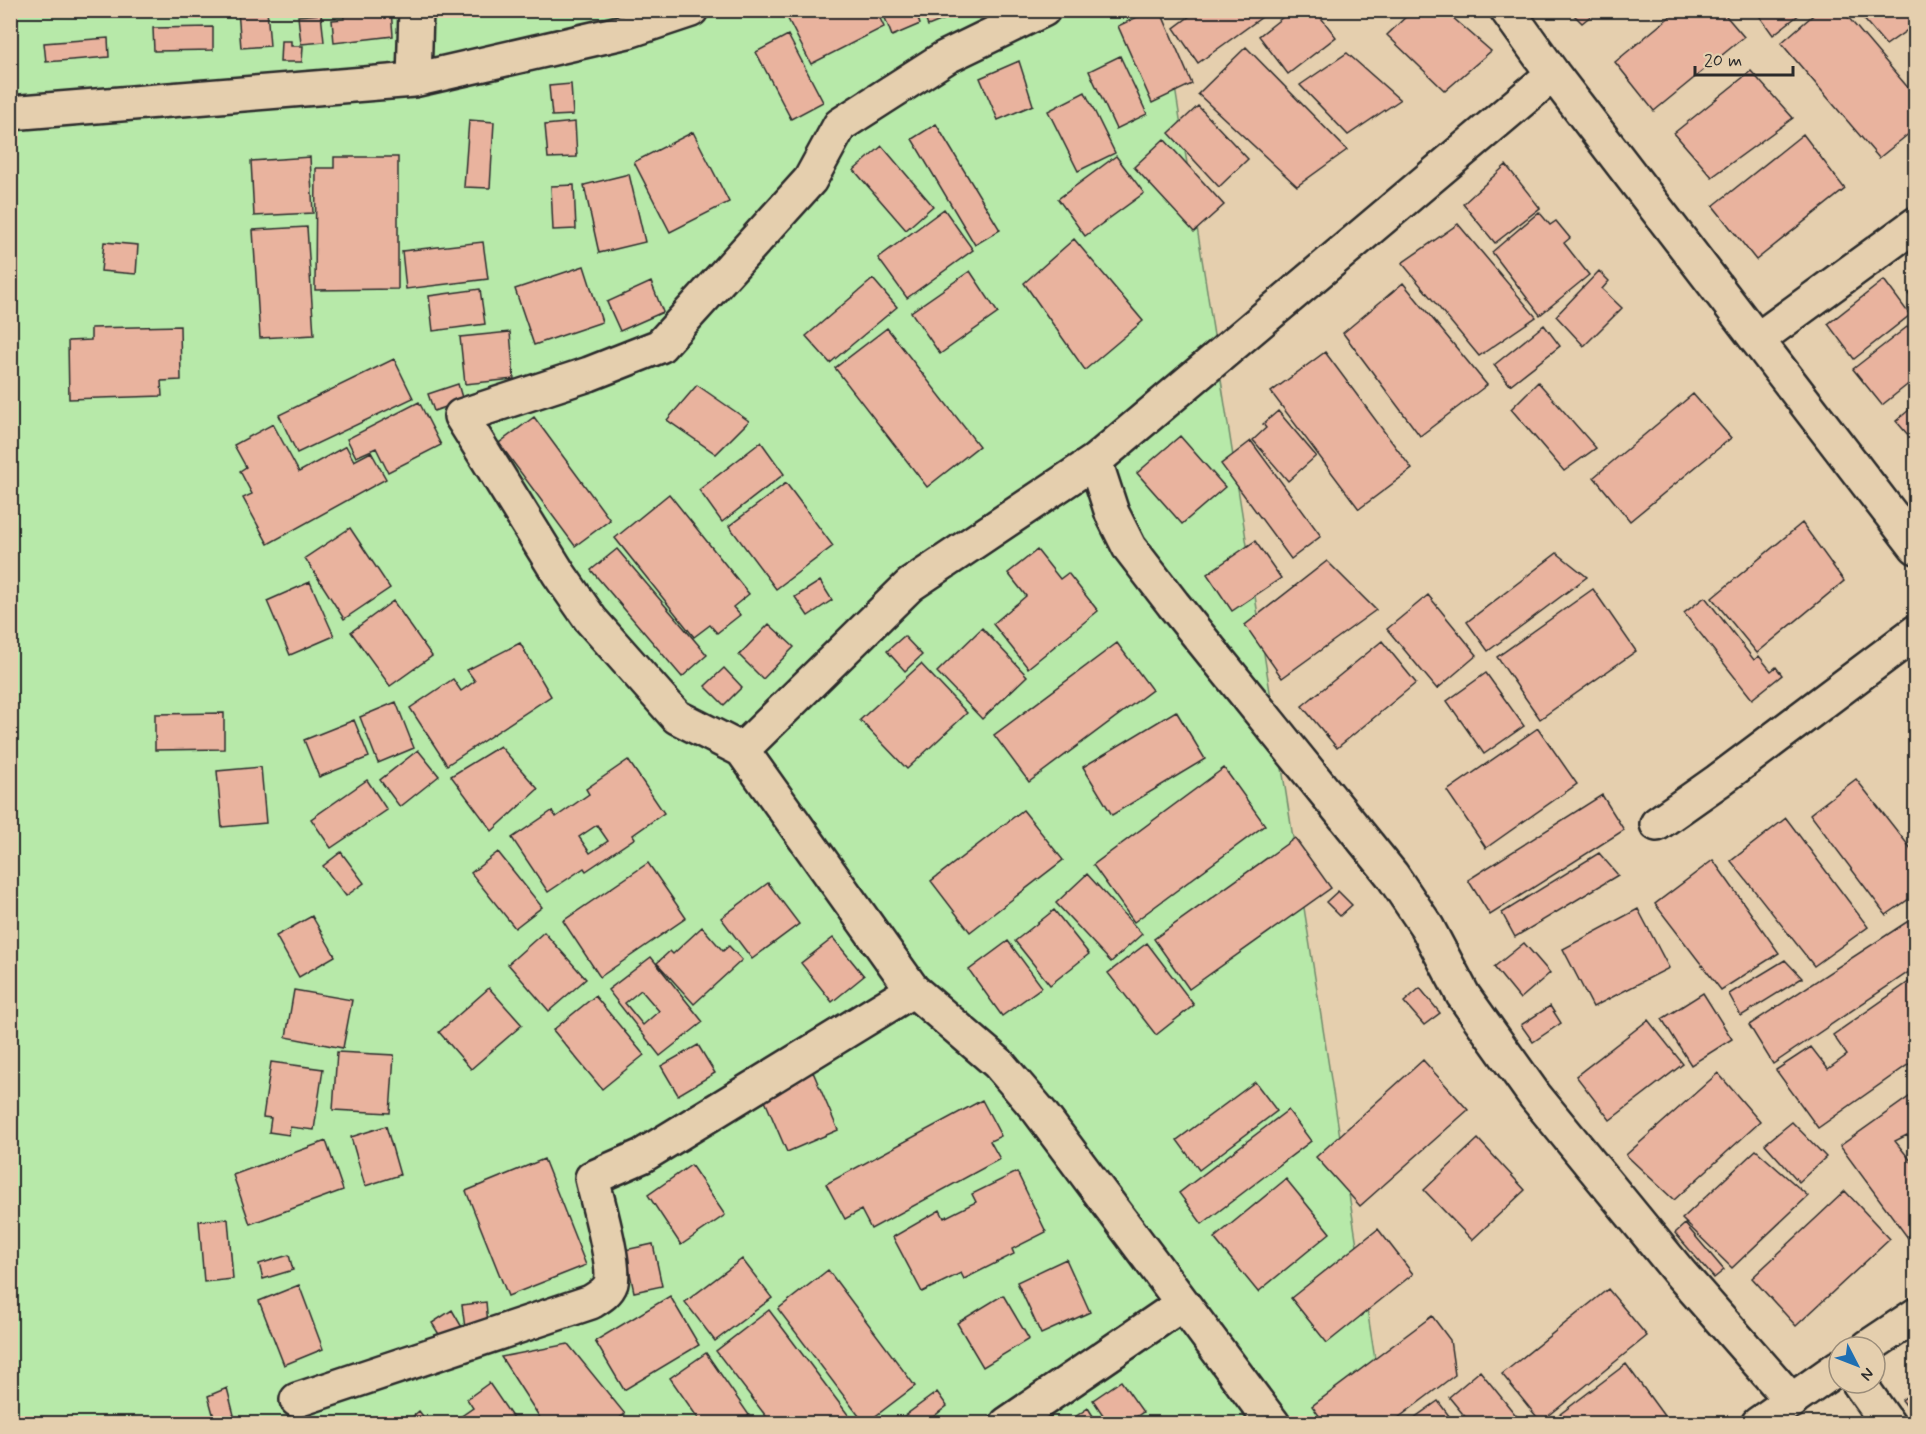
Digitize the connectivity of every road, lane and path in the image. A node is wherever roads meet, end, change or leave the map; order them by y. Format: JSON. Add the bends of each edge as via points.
{"nodes":[{"id":1,"x":416,"y":10,"type":"edge"},
{"id":2,"x":691,"y":10,"type":"edge"},
{"id":3,"x":1044,"y":10,"type":"edge"},
{"id":4,"x":1507,"y":10,"type":"edge"},
{"id":5,"x":1553,"y":74,"type":"junction"},
{"id":6,"x":414,"y":80,"type":"junction"},
{"id":7,"x":10,"y":113,"type":"edge"},
{"id":8,"x":1916,"y":224,"type":"edge"},
{"id":9,"x":1757,"y":340,"type":"junction"},
{"id":10,"x":1095,"y":461,"type":"junction"},
{"id":11,"x":1916,"y":547,"type":"edge"},
{"id":12,"x":1916,"y":632,"type":"edge"},
{"id":13,"x":742,"y":750,"type":"junction"},
{"id":14,"x":1657,"y":824,"type":"dead end"},
{"id":15,"x":913,"y":990,"type":"junction"},
{"id":16,"x":1182,"y":1304,"type":"junction"},
{"id":17,"x":1916,"y":1315,"type":"edge"},
{"id":18,"x":1886,"y":1335,"type":"edge"},
{"id":19,"x":1827,"y":1376,"type":"edge"},
{"id":20,"x":1867,"y":1395,"type":"edge"},
{"id":21,"x":297,"y":1400,"type":"dead end"},
{"id":22,"x":1792,"y":1401,"type":"junction"},
{"id":23,"x":1007,"y":1424,"type":"edge"},
{"id":24,"x":1273,"y":1424,"type":"edge"},
{"id":25,"x":1758,"y":1424,"type":"edge"},
{"id":26,"x":1888,"y":1424,"type":"edge"}],
"edges":[{"from":1,"to":6,"type":"street"},
{"from":2,"to":6,"type":"street","via":[[628,31]]},
{"from":3,"to":13,"type":"street","via":[[946,57],[840,125],[810,180],[660,346],[461,416],[591,620],[677,717]]},
{"from":4,"to":5,"type":"street"},
{"from":5,"to":9,"type":"street"},
{"from":5,"to":10,"type":"street"},
{"from":6,"to":7,"type":"street"},
{"from":8,"to":9,"type":"street"},
{"from":9,"to":11,"type":"street"},
{"from":10,"to":13,"type":"street","via":[[910,585]]},
{"from":10,"to":22,"type":"street","via":[[1112,513],[1129,547],[1392,875],[1427,927],[1463,995],[1535,1096],[1679,1272]]},
{"from":12,"to":14,"type":"street"},
{"from":13,"to":15,"type":"street"},
{"from":15,"to":16,"type":"street","via":[[998,1064],[1032,1103]]},
{"from":15,"to":21,"type":"street","via":[[642,1156],[592,1178],[612,1267],[611,1284],[603,1295]]},
{"from":16,"to":23,"type":"street"},
{"from":16,"to":24,"type":"street"},
{"from":17,"to":18,"type":"street"},
{"from":19,"to":22,"type":"street"},
{"from":20,"to":26,"type":"street"},
{"from":22,"to":25,"type":"street"}]}
